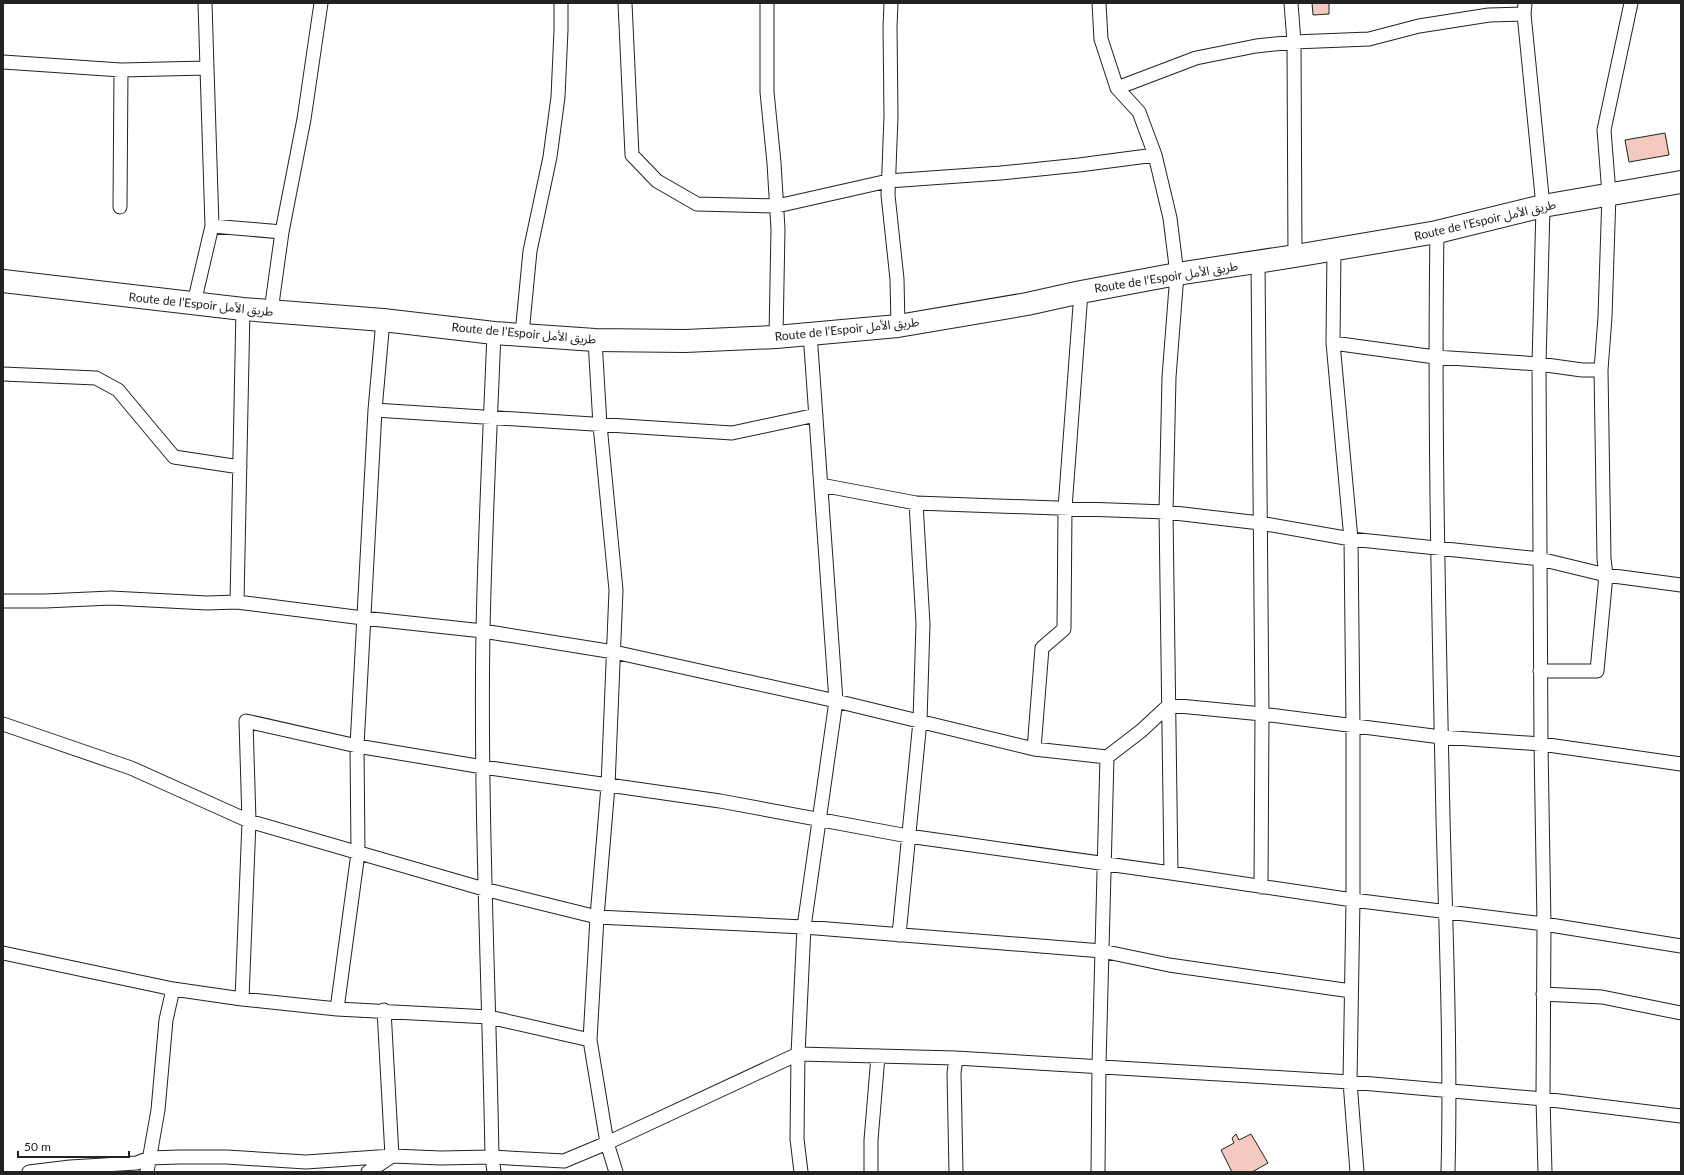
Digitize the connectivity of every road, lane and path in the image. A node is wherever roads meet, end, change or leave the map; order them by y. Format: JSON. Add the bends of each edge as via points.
{"nodes":[{"id":1,"x":205,"y":3,"type":"edge"},
{"id":2,"x":321,"y":3,"type":"edge"},
{"id":3,"x":561,"y":3,"type":"edge"},
{"id":4,"x":625,"y":3,"type":"edge"},
{"id":5,"x":767,"y":3,"type":"edge"},
{"id":6,"x":891,"y":3,"type":"edge"},
{"id":7,"x":1100,"y":3,"type":"edge"},
{"id":8,"x":1291,"y":3,"type":"edge"},
{"id":9,"x":1631,"y":3,"type":"edge"},
{"id":10,"x":1524,"y":9,"type":"edge"},
{"id":11,"x":1294,"y":42,"type":"junction"},
{"id":12,"x":3,"y":62,"type":"edge"},
{"id":13,"x":207,"y":68,"type":"junction"},
{"id":14,"x":121,"y":70,"type":"junction"},
{"id":15,"x":1117,"y":88,"type":"junction"},
{"id":16,"x":1155,"y":154,"type":"junction"},
{"id":17,"x":888,"y":181,"type":"junction"},
{"id":18,"x":1681,"y":182,"type":"edge"},
{"id":19,"x":1609,"y":194,"type":"junction"},
{"id":20,"x":777,"y":206,"type":"junction"},
{"id":21,"x":1543,"y":206,"type":"junction"},
{"id":22,"x":120,"y":207,"type":"dead end"},
{"id":23,"x":212,"y":226,"type":"junction"},
{"id":24,"x":282,"y":232,"type":"junction"},
{"id":25,"x":1437,"y":232,"type":"junction"},
{"id":26,"x":1334,"y":248,"type":"junction"},
{"id":27,"x":1295,"y":256,"type":"junction"},
{"id":28,"x":1258,"y":262,"type":"junction"},
{"id":29,"x":1177,"y":274,"type":"junction"},
{"id":30,"x":3,"y":281,"type":"edge"},
{"id":31,"x":1080,"y":292,"type":"junction"},
{"id":32,"x":194,"y":303,"type":"junction"},
{"id":33,"x":243,"y":309,"type":"junction"},
{"id":34,"x":271,"y":311,"type":"junction"},
{"id":35,"x":383,"y":320,"type":"junction"},
{"id":36,"x":898,"y":326,"type":"junction"},
{"id":37,"x":494,"y":333,"type":"junction"},
{"id":38,"x":810,"y":333,"type":"junction"},
{"id":39,"x":522,"y":334,"type":"junction"},
{"id":40,"x":776,"y":337,"type":"junction"},
{"id":41,"x":595,"y":340,"type":"junction"},
{"id":42,"x":1333,"y":344,"type":"junction"},
{"id":43,"x":1435,"y":357,"type":"junction"},
{"id":44,"x":1539,"y":364,"type":"junction"},
{"id":45,"x":1601,"y":370,"type":"junction"},
{"id":46,"x":3,"y":374,"type":"edge"},
{"id":47,"x":375,"y":410,"type":"junction"},
{"id":48,"x":816,"y":415,"type":"junction"},
{"id":49,"x":491,"y":419,"type":"junction"},
{"id":50,"x":600,"y":425,"type":"junction"},
{"id":51,"x":240,"y":467,"type":"junction"},
{"id":52,"x":821,"y":485,"type":"junction"},
{"id":53,"x":916,"y":503,"type":"junction"},
{"id":54,"x":1065,"y":508,"type":"junction"},
{"id":55,"x":1166,"y":512,"type":"junction"},
{"id":56,"x":1260,"y":523,"type":"junction"},
{"id":57,"x":1351,"y":539,"type":"junction"},
{"id":58,"x":1438,"y":548,"type":"junction"},
{"id":59,"x":1540,"y":559,"type":"junction"},
{"id":60,"x":1606,"y":576,"type":"junction"},
{"id":61,"x":1681,"y":585,"type":"edge"},
{"id":62,"x":3,"y":601,"type":"edge"},
{"id":63,"x":237,"y":602,"type":"junction"},
{"id":64,"x":364,"y":618,"type":"junction"},
{"id":65,"x":483,"y":631,"type":"junction"},
{"id":66,"x":614,"y":652,"type":"junction"},
{"id":67,"x":1540,"y":671,"type":"junction"},
{"id":68,"x":836,"y":701,"type":"junction"},
{"id":69,"x":1169,"y":705,"type":"junction"},
{"id":70,"x":1262,"y":714,"type":"junction"},
{"id":71,"x":920,"y":721,"type":"junction"},
{"id":72,"x":3,"y":724,"type":"edge"},
{"id":73,"x":1353,"y":727,"type":"junction"},
{"id":74,"x":1441,"y":737,"type":"junction"},
{"id":75,"x":1541,"y":744,"type":"junction"},
{"id":76,"x":357,"y":746,"type":"junction"},
{"id":77,"x":1034,"y":749,"type":"junction"},
{"id":78,"x":1107,"y":757,"type":"junction"},
{"id":79,"x":1681,"y":764,"type":"edge"},
{"id":80,"x":483,"y":767,"type":"junction"},
{"id":81,"x":608,"y":786,"type":"junction"},
{"id":82,"x":820,"y":819,"type":"junction"},
{"id":83,"x":249,"y":821,"type":"junction"},
{"id":84,"x":908,"y":836,"type":"junction"},
{"id":85,"x":358,"y":853,"type":"junction"},
{"id":86,"x":1104,"y":864,"type":"junction"},
{"id":87,"x":1171,"y":873,"type":"junction"},
{"id":88,"x":1261,"y":887,"type":"junction"},
{"id":89,"x":484,"y":889,"type":"junction"},
{"id":90,"x":1353,"y":900,"type":"junction"},
{"id":91,"x":1445,"y":912,"type":"junction"},
{"id":92,"x":597,"y":917,"type":"junction"},
{"id":93,"x":1544,"y":924,"type":"junction"},
{"id":94,"x":804,"y":927,"type":"junction"},
{"id":95,"x":899,"y":935,"type":"junction"},
{"id":96,"x":1681,"y":946,"type":"edge"},
{"id":97,"x":1102,"y":951,"type":"junction"},
{"id":98,"x":3,"y":954,"type":"edge"},
{"id":99,"x":173,"y":989,"type":"junction"},
{"id":100,"x":1351,"y":991,"type":"junction"},
{"id":101,"x":1543,"y":994,"type":"junction"},
{"id":102,"x":242,"y":999,"type":"junction"},
{"id":103,"x":337,"y":1008,"type":"junction"},
{"id":104,"x":384,"y":1010,"type":"junction"},
{"id":105,"x":1681,"y":1013,"type":"edge"},
{"id":106,"x":489,"y":1017,"type":"junction"},
{"id":107,"x":590,"y":1040,"type":"junction"},
{"id":108,"x":798,"y":1054,"type":"junction"},
{"id":109,"x":878,"y":1056,"type":"junction"},
{"id":110,"x":956,"y":1058,"type":"junction"},
{"id":111,"x":1099,"y":1065,"type":"junction"},
{"id":112,"x":1350,"y":1082,"type":"junction"},
{"id":113,"x":1450,"y":1091,"type":"junction"},
{"id":114,"x":1543,"y":1100,"type":"junction"},
{"id":115,"x":1681,"y":1116,"type":"edge"},
{"id":116,"x":607,"y":1143,"type":"junction"},
{"id":117,"x":392,"y":1156,"type":"junction"},
{"id":118,"x":492,"y":1157,"type":"junction"},
{"id":119,"x":149,"y":1158,"type":"junction"},
{"id":120,"x":70,"y":1169,"type":"edge"},
{"id":121,"x":29,"y":1172,"type":"edge"},
{"id":122,"x":147,"y":1172,"type":"edge"},
{"id":123,"x":368,"y":1172,"type":"edge"},
{"id":124,"x":494,"y":1172,"type":"edge"},
{"id":125,"x":616,"y":1172,"type":"edge"},
{"id":126,"x":801,"y":1172,"type":"edge"},
{"id":127,"x":871,"y":1172,"type":"edge"},
{"id":128,"x":956,"y":1172,"type":"edge"},
{"id":129,"x":1098,"y":1172,"type":"edge"},
{"id":130,"x":1357,"y":1172,"type":"edge"},
{"id":131,"x":1448,"y":1172,"type":"edge"},
{"id":132,"x":1545,"y":1172,"type":"edge"}],
"edges":[{"from":1,"to":13,"type":"street"},
{"from":2,"to":24,"type":"street","via":[[304,119]]},
{"from":3,"to":39,"type":"street","via":[[558,96],[550,157],[530,251]]},
{"from":4,"to":20,"type":"street","via":[[632,155],[657,180],[697,204]]},
{"from":5,"to":20,"type":"street","via":[[767,92]]},
{"from":6,"to":17,"type":"street"},
{"from":7,"to":15,"type":"street","via":[[1101,39]]},
{"from":8,"to":11,"type":"street"},
{"from":9,"to":19,"type":"street","via":[[1604,130]]},
{"from":10,"to":11,"type":"street","via":[[1419,26],[1369,39]]},
{"from":10,"to":21,"type":"street"},
{"from":11,"to":15,"type":"street","via":[[1256,46],[1196,58]]},
{"from":11,"to":27,"type":"street"},
{"from":12,"to":14,"type":"street"},
{"from":13,"to":14,"type":"street"},
{"from":13,"to":23,"type":"street"},
{"from":14,"to":22,"type":"street"},
{"from":15,"to":16,"type":"street","via":[[1139,112]]},
{"from":16,"to":17,"type":"street","via":[[1001,173]]},
{"from":16,"to":29,"type":"street","via":[[1170,218]]},
{"from":17,"to":20,"type":"street"},
{"from":17,"to":36,"type":"street","via":[[897,279]]},
{"from":18,"to":19,"type":"highway","name":"Route de l’Espoir طريق الأمل"},
{"from":19,"to":21,"type":"highway","name":"Route de l’Espoir طريق الأمل"},
{"from":19,"to":45,"type":"street"},
{"from":20,"to":40,"type":"street"},
{"from":21,"to":25,"type":"highway","name":"Route de l’Espoir طريق الأمل"},
{"from":21,"to":44,"type":"street"},
{"from":23,"to":24,"type":"street"},
{"from":23,"to":32,"type":"street"},
{"from":24,"to":34,"type":"street"},
{"from":25,"to":26,"type":"highway","name":"Route de l’Espoir طريق الأمل"},
{"from":25,"to":43,"type":"street"},
{"from":26,"to":27,"type":"highway","name":"Route de l’Espoir طريق الأمل"},
{"from":26,"to":42,"type":"street"},
{"from":27,"to":28,"type":"highway","name":"Route de l’Espoir طريق الأمل"},
{"from":28,"to":29,"type":"highway","name":"Route de l’Espoir طريق الأمل"},
{"from":28,"to":56,"type":"street"},
{"from":29,"to":31,"type":"highway","name":"Route de l’Espoir طريق الأمل"},
{"from":29,"to":55,"type":"street","via":[[1169,376]]},
{"from":30,"to":32,"type":"highway","name":"Route de l’Espoir طريق الأمل"},
{"from":31,"to":36,"type":"highway","name":"Route de l’Espoir طريق الأمل","via":[[1027,304]]},
{"from":31,"to":54,"type":"street"},
{"from":32,"to":33,"type":"highway","name":"Route de l’Espoir طريق الأمل"},
{"from":33,"to":34,"type":"highway","name":"Route de l’Espoir طريق الأمل"},
{"from":33,"to":51,"type":"street"},
{"from":34,"to":35,"type":"highway","name":"Route de l’Espoir طريق الأمل"},
{"from":35,"to":37,"type":"highway","name":"Route de l’Espoir طريق الأمل"},
{"from":35,"to":47,"type":"street"},
{"from":36,"to":38,"type":"highway","name":"Route de l’Espoir طريق الأمل"},
{"from":37,"to":39,"type":"highway","name":"Route de l’Espoir طريق الأمل"},
{"from":37,"to":49,"type":"street"},
{"from":38,"to":40,"type":"highway","name":"Route de l’Espoir طريق الأمل"},
{"from":38,"to":48,"type":"street"},
{"from":39,"to":41,"type":"highway","name":"Route de l’Espoir طريق الأمل"},
{"from":40,"to":41,"type":"highway","name":"Route de l’Espoir طريق الأمل","via":[[684,341]]},
{"from":41,"to":50,"type":"street"},
{"from":42,"to":43,"type":"street"},
{"from":42,"to":57,"type":"street"},
{"from":43,"to":44,"type":"street"},
{"from":43,"to":58,"type":"street"},
{"from":44,"to":45,"type":"street"},
{"from":44,"to":59,"type":"street"},
{"from":45,"to":60,"type":"street"},
{"from":46,"to":51,"type":"street","via":[[96,378],[118,390],[174,457]]},
{"from":47,"to":49,"type":"street"},
{"from":47,"to":64,"type":"street"},
{"from":48,"to":50,"type":"street","via":[[732,433]]},
{"from":48,"to":52,"type":"street"},
{"from":49,"to":50,"type":"street"},
{"from":49,"to":65,"type":"street"},
{"from":50,"to":66,"type":"street","via":[[616,590]]},
{"from":51,"to":63,"type":"street"},
{"from":52,"to":53,"type":"street"},
{"from":52,"to":68,"type":"street"},
{"from":53,"to":54,"type":"street"},
{"from":53,"to":71,"type":"street","via":[[923,624]]},
{"from":54,"to":55,"type":"street"},
{"from":54,"to":77,"type":"street","via":[[1064,629],[1042,648]]},
{"from":55,"to":56,"type":"street"},
{"from":55,"to":69,"type":"street"},
{"from":56,"to":57,"type":"street"},
{"from":56,"to":70,"type":"street"},
{"from":57,"to":58,"type":"street"},
{"from":57,"to":73,"type":"street"},
{"from":58,"to":59,"type":"street"},
{"from":58,"to":74,"type":"street"},
{"from":59,"to":60,"type":"street"},
{"from":59,"to":67,"type":"street"},
{"from":60,"to":61,"type":"street"},
{"from":60,"to":67,"type":"street","via":[[1597,671]]},
{"from":62,"to":63,"type":"street","via":[[111,598]]},
{"from":63,"to":64,"type":"street"},
{"from":64,"to":65,"type":"street"},
{"from":64,"to":76,"type":"street"},
{"from":65,"to":66,"type":"street"},
{"from":65,"to":80,"type":"street"},
{"from":66,"to":68,"type":"street"},
{"from":66,"to":81,"type":"street"},
{"from":67,"to":75,"type":"street"},
{"from":68,"to":71,"type":"street"},
{"from":68,"to":82,"type":"street"},
{"from":69,"to":70,"type":"street"},
{"from":69,"to":78,"type":"street"},
{"from":69,"to":87,"type":"street"},
{"from":70,"to":73,"type":"street"},
{"from":70,"to":88,"type":"street"},
{"from":71,"to":77,"type":"street"},
{"from":71,"to":84,"type":"street"},
{"from":72,"to":83,"type":"street","via":[[131,768]]},
{"from":73,"to":74,"type":"street"},
{"from":73,"to":90,"type":"street"},
{"from":74,"to":75,"type":"street"},
{"from":74,"to":91,"type":"street"},
{"from":75,"to":79,"type":"street"},
{"from":75,"to":93,"type":"street"},
{"from":76,"to":80,"type":"street"},
{"from":76,"to":83,"type":"street","via":[[246,721]]},
{"from":76,"to":85,"type":"street"},
{"from":77,"to":78,"type":"street"},
{"from":78,"to":86,"type":"street"},
{"from":80,"to":81,"type":"street"},
{"from":80,"to":89,"type":"street"},
{"from":81,"to":82,"type":"street","via":[[720,801]]},
{"from":81,"to":92,"type":"street"},
{"from":82,"to":84,"type":"street"},
{"from":82,"to":94,"type":"street"},
{"from":83,"to":85,"type":"street"},
{"from":83,"to":102,"type":"street"},
{"from":84,"to":86,"type":"street"},
{"from":84,"to":95,"type":"street"},
{"from":85,"to":89,"type":"street"},
{"from":85,"to":103,"type":"street"},
{"from":86,"to":87,"type":"street"},
{"from":86,"to":97,"type":"street"},
{"from":87,"to":88,"type":"street"},
{"from":88,"to":90,"type":"street"},
{"from":89,"to":92,"type":"street"},
{"from":89,"to":106,"type":"street"},
{"from":90,"to":91,"type":"street"},
{"from":90,"to":100,"type":"street"},
{"from":91,"to":93,"type":"street"},
{"from":91,"to":113,"type":"street"},
{"from":92,"to":94,"type":"street"},
{"from":92,"to":107,"type":"street"},
{"from":93,"to":96,"type":"street"},
{"from":93,"to":101,"type":"street"},
{"from":94,"to":95,"type":"street"},
{"from":94,"to":108,"type":"street"},
{"from":95,"to":97,"type":"street"},
{"from":97,"to":100,"type":"street","via":[[1169,965]]},
{"from":97,"to":111,"type":"street"},
{"from":98,"to":99,"type":"street"},
{"from":99,"to":102,"type":"street"},
{"from":99,"to":119,"type":"street","via":[[166,1020],[158,1110]]},
{"from":100,"to":112,"type":"street"},
{"from":101,"to":105,"type":"street","via":[[1602,997]]},
{"from":101,"to":114,"type":"street"},
{"from":102,"to":103,"type":"street"},
{"from":103,"to":104,"type":"street"},
{"from":104,"to":106,"type":"street"},
{"from":104,"to":117,"type":"street"},
{"from":106,"to":107,"type":"street"},
{"from":106,"to":118,"type":"street"},
{"from":107,"to":116,"type":"street"},
{"from":108,"to":109,"type":"street"},
{"from":108,"to":116,"type":"street"},
{"from":108,"to":126,"type":"street","via":[[797,1139]]},
{"from":109,"to":110,"type":"street"},
{"from":109,"to":127,"type":"street"},
{"from":110,"to":111,"type":"street"},
{"from":110,"to":128,"type":"street"},
{"from":111,"to":112,"type":"street"},
{"from":111,"to":129,"type":"street"},
{"from":112,"to":113,"type":"street"},
{"from":112,"to":130,"type":"street"},
{"from":113,"to":114,"type":"street"},
{"from":113,"to":131,"type":"street"},
{"from":114,"to":115,"type":"street"},
{"from":114,"to":132,"type":"street"},
{"from":116,"to":118,"type":"street","via":[[564,1161]]},
{"from":116,"to":125,"type":"street"},
{"from":117,"to":118,"type":"street"},
{"from":117,"to":119,"type":"street","via":[[306,1162],[226,1157]]},
{"from":117,"to":123,"type":"street"},
{"from":118,"to":124,"type":"street"},
{"from":119,"to":120,"type":"street","via":[[137,1163]]},
{"from":119,"to":122,"type":"street"},
{"from":120,"to":121,"type":"street"}]}
